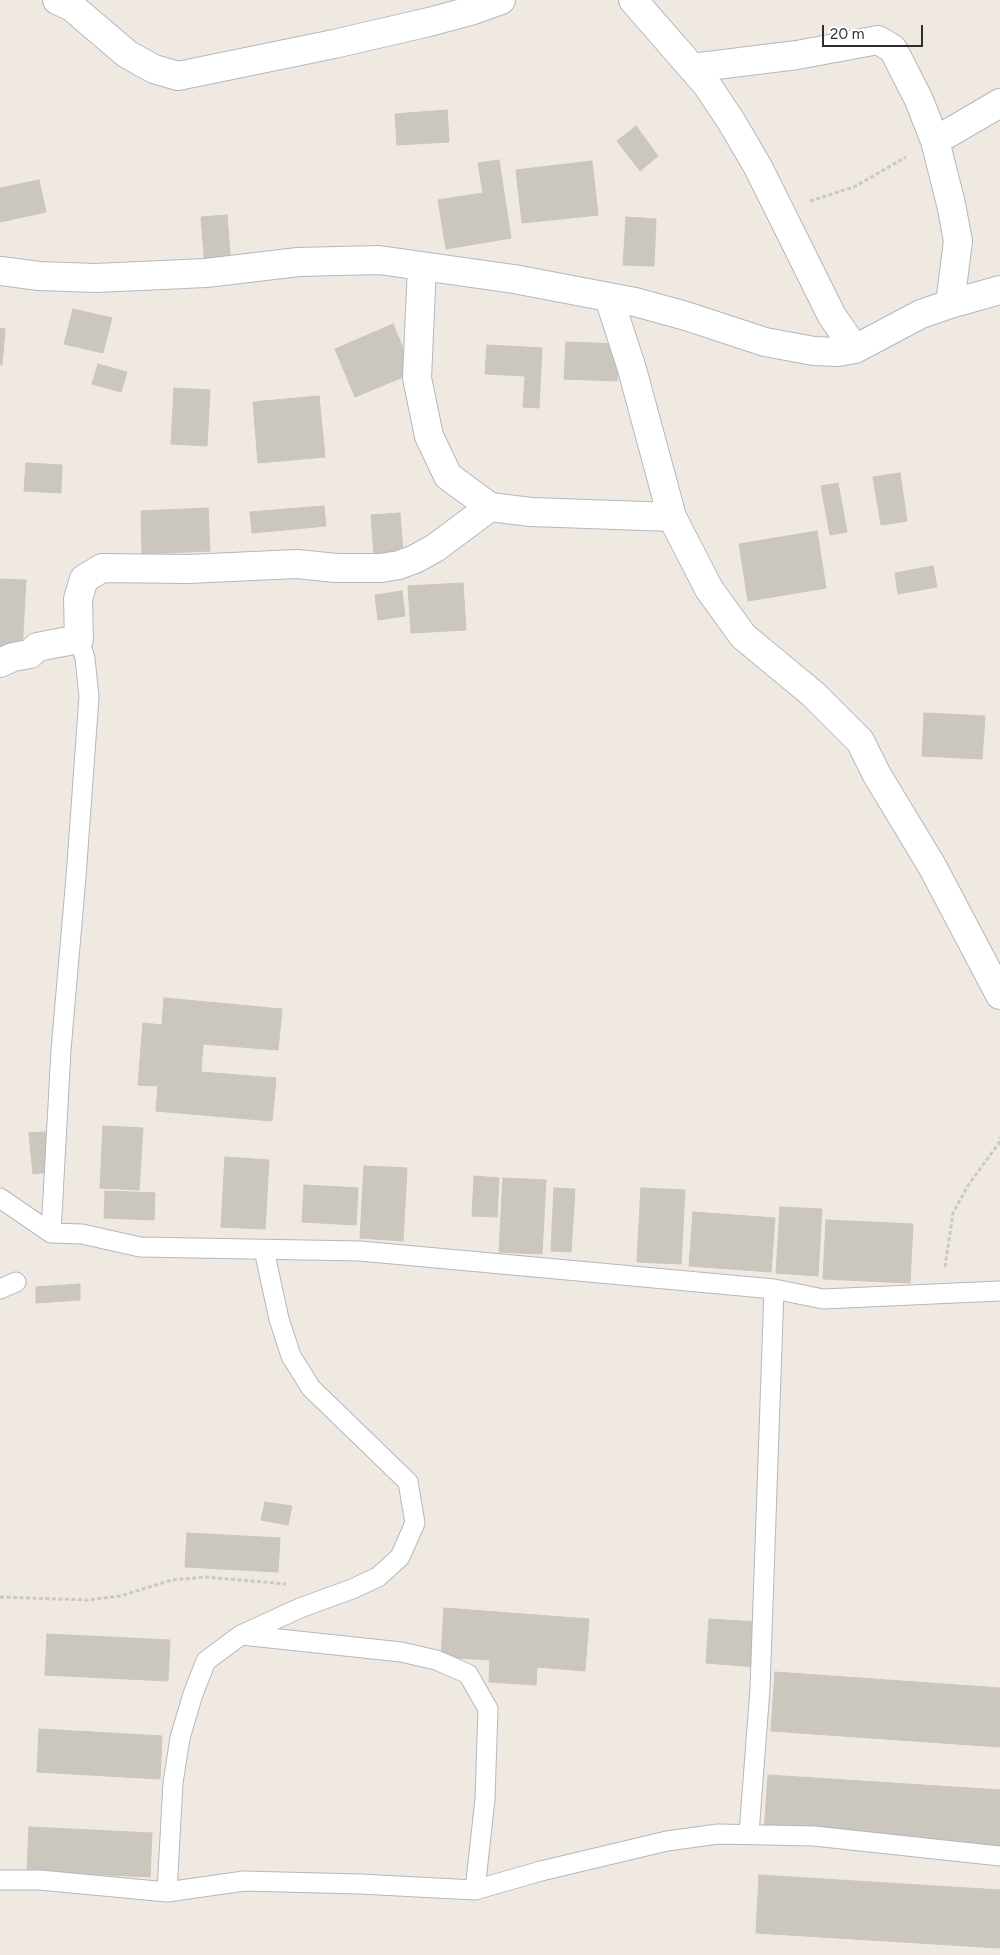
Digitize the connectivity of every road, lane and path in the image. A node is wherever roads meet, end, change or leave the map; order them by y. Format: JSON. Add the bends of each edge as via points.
{"nodes":[{"id":1,"x":57,"y":0,"type":"edge"},
{"id":2,"x":501,"y":0,"type":"edge"},
{"id":3,"x":633,"y":0,"type":"edge"},
{"id":4,"x":692,"y":68,"type":"junction"},
{"id":5,"x":1000,"y":103,"type":"edge"},
{"id":6,"x":936,"y":141,"type":"junction"},
{"id":7,"x":777,"y":205,"type":"junction"},
{"id":8,"x":422,"y":266,"type":"junction"},
{"id":9,"x":0,"y":271,"type":"edge"},
{"id":10,"x":1000,"y":290,"type":"edge"},
{"id":11,"x":609,"y":298,"type":"junction"},
{"id":12,"x":950,"y":304,"type":"junction"},
{"id":13,"x":855,"y":349,"type":"junction"},
{"id":14,"x":490,"y":507,"type":"junction"},
{"id":15,"x":672,"y":517,"type":"junction"},
{"id":16,"x":79,"y":639,"type":"junction"},
{"id":17,"x":0,"y":663,"type":"edge"},
{"id":18,"x":992,"y":958,"type":"edge"},
{"id":19,"x":1000,"y":994,"type":"edge"},
{"id":20,"x":1000,"y":1137,"type":"edge"},
{"id":21,"x":0,"y":1198,"type":"edge"},
{"id":22,"x":51,"y":1233,"type":"junction"},
{"id":23,"x":264,"y":1250,"type":"junction"},
{"id":24,"x":774,"y":1289,"type":"junction"},
{"id":25,"x":1000,"y":1291,"type":"edge"},
{"id":26,"x":942,"y":1293,"type":"junction"},
{"id":27,"x":288,"y":1584,"type":"dead end"},
{"id":28,"x":0,"y":1597,"type":"edge"},
{"id":29,"x":241,"y":1635,"type":"junction"},
{"id":30,"x":748,"y":1833,"type":"junction"},
{"id":31,"x":1000,"y":1856,"type":"edge"},
{"id":32,"x":0,"y":1880,"type":"edge"},
{"id":33,"x":475,"y":1890,"type":"junction"},
{"id":34,"x":167,"y":1892,"type":"junction"}],
"edges":[{"from":1,"to":2,"type":"street","via":[[72,7],[127,54],[154,69],[178,76],[420,24],[470,12]]},
{"from":3,"to":4,"type":"street"},
{"from":4,"to":6,"type":"street","via":[[878,40],[893,49]]},
{"from":4,"to":7,"type":"street","via":[[730,121]]},
{"from":5,"to":6,"type":"street"},
{"from":6,"to":7,"type":"path","via":[[854,187],[814,200]]},
{"from":6,"to":12,"type":"street","via":[[958,241]]},
{"from":7,"to":13,"type":"street","via":[[832,316]]},
{"from":8,"to":9,"type":"street","via":[[379,260],[298,262],[206,273],[96,278]]},
{"from":8,"to":11,"type":"street","via":[[514,279]]},
{"from":8,"to":14,"type":"street","via":[[417,378],[429,436],[448,476]]},
{"from":10,"to":12,"type":"street"},
{"from":11,"to":13,"type":"street","via":[[686,316],[765,342],[814,351]]},
{"from":11,"to":15,"type":"street"},
{"from":12,"to":13,"type":"street","via":[[921,314]]},
{"from":14,"to":15,"type":"street","via":[[532,512]]},
{"from":14,"to":16,"type":"street","via":[[435,548],[414,560],[390,566],[336,568],[297,564],[188,569],[102,568],[84,579],[78,599]]},
{"from":15,"to":18,"type":"street","via":[[709,589],[743,636],[813,694],[860,741],[876,775]]},
{"from":16,"to":17,"type":"street","via":[[37,647],[30,654]]},
{"from":16,"to":22,"type":"lane","via":[[85,658],[89,697]]},
{"from":18,"to":19,"type":"street"},
{"from":20,"to":26,"type":"path","via":[[954,1213]]},
{"from":21,"to":22,"type":"lane"},
{"from":22,"to":23,"type":"lane","via":[[82,1234],[140,1247]]},
{"from":23,"to":24,"type":"lane","via":[[360,1251]]},
{"from":23,"to":29,"type":"lane","via":[[291,1356],[312,1388],[408,1482],[415,1523],[400,1557],[378,1577]]},
{"from":24,"to":26,"type":"lane","via":[[823,1299]]},
{"from":24,"to":30,"type":"lane","via":[[760,1689]]},
{"from":25,"to":26,"type":"lane"},
{"from":27,"to":28,"type":"path","via":[[206,1578],[172,1580],[120,1596],[88,1600]]},
{"from":29,"to":33,"type":"lane","via":[[401,1652],[436,1660],[468,1674],[488,1709],[485,1799]]},
{"from":29,"to":34,"type":"lane","via":[[206,1661],[180,1738],[173,1783]]},
{"from":30,"to":31,"type":"lane","via":[[814,1836]]},
{"from":30,"to":33,"type":"lane","via":[[667,1841],[541,1870]]},
{"from":32,"to":34,"type":"lane","via":[[40,1880]]},
{"from":33,"to":34,"type":"lane","via":[[244,1882]]}]}
